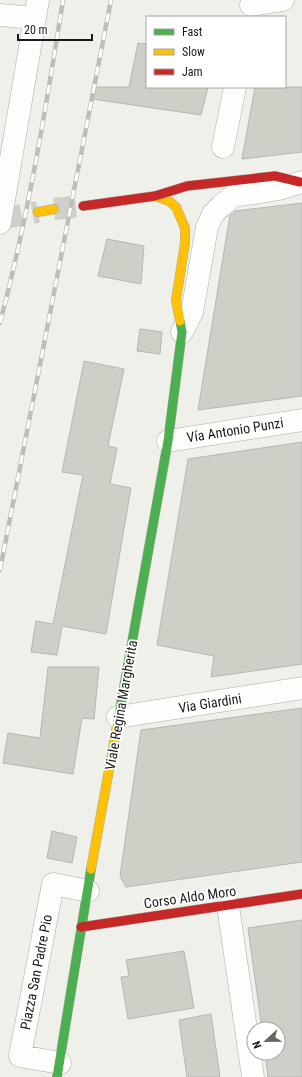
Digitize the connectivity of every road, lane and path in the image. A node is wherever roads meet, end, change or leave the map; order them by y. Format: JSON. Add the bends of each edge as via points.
{"nodes":[{"id":1,"x":283,"y":0,"type":"edge"},
{"id":2,"x":250,"y":8,"type":"edge"},
{"id":3,"x":36,"y":9,"type":"edge"},
{"id":4,"x":0,"y":15,"type":"edge"},
{"id":5,"x":235,"y":88,"type":"edge"},
{"id":6,"x":223,"y":147,"type":"dead end"},
{"id":7,"x":301,"y":182,"type":"edge"},
{"id":8,"x":155,"y":196,"type":"junction"},
{"id":9,"x":83,"y":206,"type":"tunnel mouth"},
{"id":10,"x":54,"y":209,"type":"tunnel mouth"},
{"id":11,"x":38,"y":212,"type":"tunnel mouth"},
{"id":12,"x":1,"y":219,"type":"edge"},
{"id":13,"x":182,"y":332,"type":"junction"},
{"id":14,"x":302,"y":420,"type":"edge"},
{"id":15,"x":168,"y":440,"type":"junction"},
{"id":16,"x":302,"y":688,"type":"edge"},
{"id":17,"x":118,"y":717,"type":"junction"},
{"id":18,"x":88,"y":891,"type":"junction"},
{"id":19,"x":302,"y":894,"type":"edge"},
{"id":20,"x":228,"y":906,"type":"junction"},
{"id":21,"x":81,"y":927,"type":"junction"},
{"id":22,"x":59,"y":1070,"type":"edge"},
{"id":23,"x":253,"y":1077,"type":"edge"}],
"edges":[{"from":1,"to":2,"type":"street"},
{"from":3,"to":4,"type":"street"},
{"from":3,"to":12,"type":"street"},
{"from":5,"to":6,"type":"street"},
{"from":7,"to":8,"type":"street","via":[[275,176],[187,186]]},
{"from":7,"to":13,"type":"street","name":"Viale Regina Margherita","via":[[279,189],[233,196],[213,214],[207,227],[192,312]]},
{"from":8,"to":9,"type":"street"},
{"from":8,"to":13,"type":"street","name":"Viale Regina Margherita","via":[[170,201],[176,207],[185,228],[176,300]]},
{"from":10,"to":11,"type":"street"},
{"from":13,"to":15,"type":"street","name":"Viale Regina Margherita"},
{"from":14,"to":15,"type":"street","name":"Vía Antonio Punzi"},
{"from":15,"to":17,"type":"street","name":"Viale Regina Margherita"},
{"from":16,"to":17,"type":"street","name":"Via Giardini"},
{"from":17,"to":18,"type":"street","name":"Viale Regina Margherita"},
{"from":18,"to":21,"type":"street","name":"Viale Regina Margherita"},
{"from":18,"to":22,"type":"street","name":"Piazza San Padre Pio","via":[[53,884],[20,1056]]},
{"from":19,"to":20,"type":"street","name":"Corso Aldo Moro"},
{"from":20,"to":21,"type":"street","name":"Corso Aldo Moro"},
{"from":20,"to":23,"type":"street"},
{"from":21,"to":22,"type":"street","name":"Viale Regina Margherita"}]}
